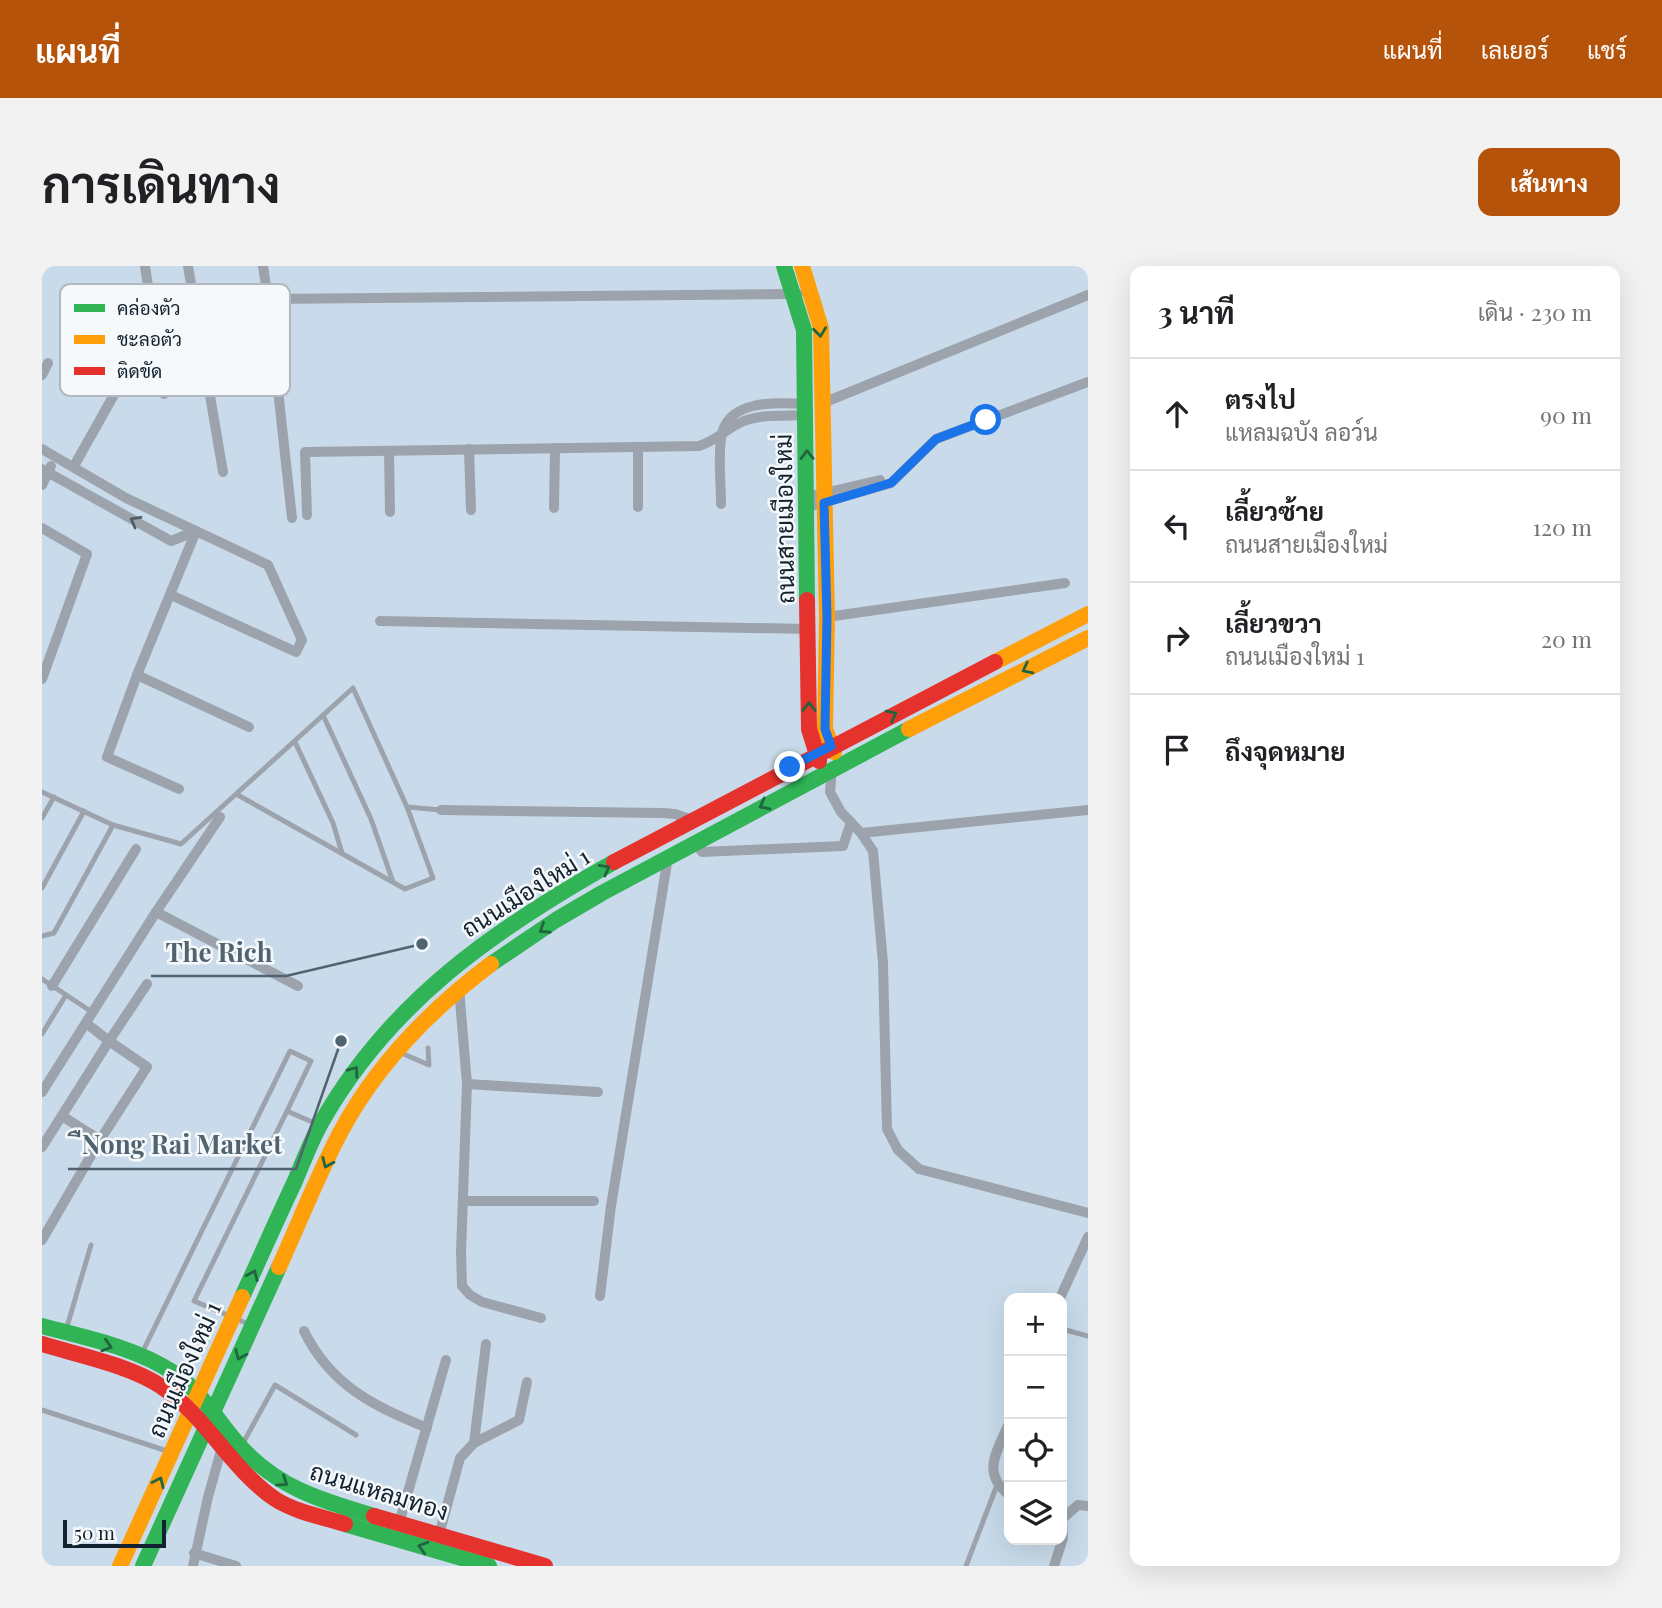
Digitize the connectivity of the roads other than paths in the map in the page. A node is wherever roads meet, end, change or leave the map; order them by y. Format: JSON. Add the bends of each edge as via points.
{"nodes":[{"id":1,"x":145,"y":266,"type":"edge"},
{"id":2,"x":188,"y":266,"type":"edge"},
{"id":3,"x":263,"y":266,"type":"edge"},
{"id":4,"x":784,"y":266,"type":"edge"},
{"id":5,"x":802,"y":266,"type":"edge"},
{"id":6,"x":148,"y":284,"type":"edge"},
{"id":7,"x":191,"y":284,"type":"edge"},
{"id":8,"x":266,"y":284,"type":"edge"},
{"id":9,"x":803,"y":294,"type":"junction"},
{"id":10,"x":1088,"y":295,"type":"edge"},
{"id":11,"x":290,"y":299,"type":"edge"},
{"id":12,"x":48,"y":363,"type":"dead end"},
{"id":13,"x":42,"y":375,"type":"edge"},
{"id":14,"x":1088,"y":382,"type":"edge"},
{"id":15,"x":113,"y":396,"type":"edge"},
{"id":16,"x":210,"y":396,"type":"edge"},
{"id":17,"x":279,"y":396,"type":"edge"},
{"id":18,"x":823,"y":403,"type":"junction"},
{"id":19,"x":806,"y":409,"type":"junction"},
{"id":20,"x":720,"y":436,"type":"junction"},
{"id":21,"x":638,"y":447,"type":"junction"},
{"id":22,"x":555,"y":448,"type":"junction"},
{"id":23,"x":42,"y":449,"type":"edge"},
{"id":24,"x":469,"y":449,"type":"junction"},
{"id":25,"x":389,"y":451,"type":"junction"},
{"id":26,"x":55,"y":457,"type":"junction"},
{"id":27,"x":74,"y":466,"type":"junction"},
{"id":28,"x":45,"y":471,"type":"edge"},
{"id":29,"x":223,"y":472,"type":"dead end"},
{"id":30,"x":42,"y":485,"type":"edge"},
{"id":31,"x":824,"y":498,"type":"junction"},
{"id":32,"x":807,"y":502,"type":"junction"},
{"id":33,"x":721,"y":504,"type":"dead end"},
{"id":34,"x":638,"y":507,"type":"dead end"},
{"id":35,"x":555,"y":508,"type":"dead end"},
{"id":36,"x":471,"y":510,"type":"dead end"},
{"id":37,"x":390,"y":512,"type":"dead end"},
{"id":38,"x":307,"y":515,"type":"dead end"},
{"id":39,"x":292,"y":518,"type":"dead end"},
{"id":40,"x":42,"y":528,"type":"edge"},
{"id":41,"x":196,"y":531,"type":"junction"},
{"id":42,"x":1065,"y":583,"type":"dead end"},
{"id":43,"x":170,"y":595,"type":"junction"},
{"id":44,"x":1088,"y":614,"type":"edge"},
{"id":45,"x":827,"y":617,"type":"junction"},
{"id":46,"x":380,"y":621,"type":"dead end"},
{"id":47,"x":808,"y":629,"type":"junction"},
{"id":48,"x":1088,"y":638,"type":"edge"},
{"id":49,"x":136,"y":675,"type":"junction"},
{"id":50,"x":42,"y":679,"type":"edge"},
{"id":51,"x":323,"y":716,"type":"junction"},
{"id":52,"x":249,"y":727,"type":"dead end"},
{"id":53,"x":295,"y":741,"type":"junction"},
{"id":54,"x":824,"y":749,"type":"junction"},
{"id":55,"x":832,"y":769,"type":"junction"},
{"id":56,"x":179,"y":789,"type":"dead end"},
{"id":57,"x":42,"y":792,"type":"edge"},
{"id":58,"x":236,"y":794,"type":"junction"},
{"id":59,"x":54,"y":797,"type":"junction"},
{"id":60,"x":407,"y":807,"type":"junction"},
{"id":61,"x":441,"y":810,"type":"joint"},
{"id":62,"x":1088,"y":810,"type":"edge"},
{"id":63,"x":84,"y":811,"type":"junction"},
{"id":64,"x":220,"y":817,"type":"dead end"},
{"id":65,"x":42,"y":818,"type":"edge"},
{"id":66,"x":693,"y":820,"type":"junction"},
{"id":67,"x":851,"y":822,"type":"junction"},
{"id":68,"x":113,"y":825,"type":"junction"},
{"id":69,"x":862,"y":833,"type":"junction"},
{"id":70,"x":695,"y":842,"type":"junction"},
{"id":71,"x":136,"y":849,"type":"dead end"},
{"id":72,"x":342,"y":853,"type":"junction"},
{"id":73,"x":668,"y":857,"type":"junction"},
{"id":74,"x":393,"y":882,"type":"junction"},
{"id":75,"x":42,"y":888,"type":"edge"},
{"id":76,"x":156,"y":912,"type":"junction"},
{"id":77,"x":42,"y":936,"type":"edge"},
{"id":78,"x":42,"y":979,"type":"edge"},
{"id":79,"x":147,"y":984,"type":"dead end"},
{"id":80,"x":52,"y":986,"type":"junction"},
{"id":81,"x":298,"y":986,"type":"dead end"},
{"id":82,"x":459,"y":988,"type":"junction"},
{"id":83,"x":66,"y":995,"type":"junction"},
{"id":84,"x":92,"y":1012,"type":"junction"},
{"id":85,"x":86,"y":1023,"type":"junction"},
{"id":86,"x":42,"y":1034,"type":"edge"},
{"id":87,"x":110,"y":1041,"type":"junction"},
{"id":88,"x":428,"y":1048,"type":"dead end"},
{"id":89,"x":396,"y":1050,"type":"junction"},
{"id":90,"x":467,"y":1084,"type":"junction"},
{"id":91,"x":598,"y":1091,"type":"dead end"},
{"id":92,"x":42,"y":1092,"type":"edge"},
{"id":93,"x":287,"y":1111,"type":"junction"},
{"id":94,"x":62,"y":1116,"type":"junction"},
{"id":95,"x":320,"y":1125,"type":"junction"},
{"id":96,"x":100,"y":1140,"type":"junction"},
{"id":97,"x":42,"y":1147,"type":"edge"},
{"id":98,"x":464,"y":1201,"type":"junction"},
{"id":99,"x":594,"y":1201,"type":"dead end"},
{"id":100,"x":1088,"y":1213,"type":"edge"},
{"id":101,"x":47,"y":1219,"type":"edge"},
{"id":102,"x":1088,"y":1237,"type":"edge"},
{"id":103,"x":42,"y":1240,"type":"edge"},
{"id":104,"x":92,"y":1245,"type":"dead end"},
{"id":105,"x":1062,"y":1293,"type":"edge"},
{"id":106,"x":600,"y":1296,"type":"dead end"},
{"id":107,"x":234,"y":1317,"type":"junction"},
{"id":108,"x":541,"y":1318,"type":"dead end"},
{"id":109,"x":42,"y":1326,"type":"edge"},
{"id":110,"x":253,"y":1326,"type":"junction"},
{"id":111,"x":1067,"y":1330,"type":"edge"},
{"id":112,"x":304,"y":1331,"type":"dead end"},
{"id":113,"x":65,"y":1333,"type":"junction"},
{"id":114,"x":1088,"y":1336,"type":"edge"},
{"id":115,"x":486,"y":1344,"type":"dead end"},
{"id":116,"x":42,"y":1345,"type":"edge"},
{"id":117,"x":141,"y":1356,"type":"junction"},
{"id":118,"x":446,"y":1360,"type":"dead end"},
{"id":119,"x":527,"y":1382,"type":"dead end"},
{"id":120,"x":199,"y":1396,"type":"junction"},
{"id":121,"x":42,"y":1410,"type":"edge"},
{"id":122,"x":192,"y":1412,"type":"junction"},
{"id":123,"x":214,"y":1414,"type":"junction"},
{"id":124,"x":427,"y":1428,"type":"junction"},
{"id":125,"x":206,"y":1430,"type":"junction"},
{"id":126,"x":356,"y":1435,"type":"dead end"},
{"id":127,"x":1004,"y":1436,"type":"edge"},
{"id":128,"x":474,"y":1443,"type":"junction"},
{"id":129,"x":222,"y":1447,"type":"junction"},
{"id":130,"x":241,"y":1448,"type":"junction"},
{"id":131,"x":173,"y":1453,"type":"junction"},
{"id":132,"x":997,"y":1485,"type":"junction"},
{"id":133,"x":1004,"y":1491,"type":"edge"},
{"id":134,"x":1088,"y":1506,"type":"edge"},
{"id":135,"x":1067,"y":1515,"type":"edge"},
{"id":136,"x":399,"y":1523,"type":"junction"},
{"id":137,"x":439,"y":1535,"type":"junction"},
{"id":138,"x":1061,"y":1545,"type":"edge"},
{"id":139,"x":194,"y":1553,"type":"junction"},
{"id":140,"x":485,"y":1561,"type":"edge"},
{"id":141,"x":120,"y":1566,"type":"edge"},
{"id":142,"x":143,"y":1566,"type":"edge"},
{"id":143,"x":192,"y":1566,"type":"edge"},
{"id":144,"x":236,"y":1566,"type":"edge"},
{"id":145,"x":545,"y":1566,"type":"edge"},
{"id":146,"x":966,"y":1566,"type":"edge"},
{"id":147,"x":1054,"y":1566,"type":"edge"}],
"edges":[{"from":1,"to":6,"type":"street"},
{"from":2,"to":7,"type":"street"},
{"from":3,"to":8,"type":"street"},
{"from":4,"to":9,"type":"street","name":"ถนนสายเมืองใหม่"},
{"from":5,"to":9,"type":"street","name":"ถนนสายเมืองใหม่"},
{"from":9,"to":11,"type":"street"},
{"from":9,"to":18,"type":"street","name":"ถนนสายเมืองใหม่","one_way":true,"via":[[821,328]]},
{"from":9,"to":19,"type":"street","name":"ถนนสายเมืองใหม่"},
{"from":10,"to":18,"type":"street"},
{"from":12,"to":13,"type":"street"},
{"from":14,"to":31,"type":"street","via":[[936,439],[898,475]]},
{"from":15,"to":27,"type":"street"},
{"from":16,"to":29,"type":"street"},
{"from":17,"to":39,"type":"street"},
{"from":18,"to":31,"type":"street","name":"ถนนสายเมืองใหม่"},
{"from":19,"to":20,"type":"street","via":[[752,418]]},
{"from":32,"to":19,"type":"street","name":"ถนนสายเมืองใหม่","one_way":true},
{"from":20,"to":21,"type":"street","via":[[699,446]]},
{"from":20,"to":33,"type":"street"},
{"from":21,"to":22,"type":"street"},
{"from":21,"to":34,"type":"street"},
{"from":22,"to":24,"type":"street"},
{"from":22,"to":35,"type":"street"},
{"from":23,"to":26,"type":"street"},
{"from":24,"to":25,"type":"street"},
{"from":24,"to":36,"type":"street"},
{"from":25,"to":37,"type":"street"},
{"from":25,"to":38,"type":"street","via":[[305,452]]},
{"from":26,"to":27,"type":"street"},
{"from":26,"to":28,"type":"street"},
{"from":27,"to":41,"type":"street","via":[[126,498]]},
{"from":28,"to":30,"type":"street"},
{"from":41,"to":28,"type":"street","one_way":true,"via":[[171,541]]},
{"from":31,"to":32,"type":"street"},
{"from":31,"to":45,"type":"street","name":"ถนนสายเมืองใหม่"},
{"from":32,"to":47,"type":"street","name":"ถนนสายเมืองใหม่"},
{"from":40,"to":50,"type":"street","via":[[87,554]]},
{"from":41,"to":43,"type":"street"},
{"from":41,"to":43,"type":"street","via":[[268,565],[302,640],[296,652]]},
{"from":42,"to":45,"type":"street"},
{"from":43,"to":49,"type":"street"},
{"from":54,"to":44,"type":"street","name":"ถนนเมืองใหม่ 1","one_way":true},
{"from":45,"to":54,"type":"street","name":"ถนนสายเมืองใหม่"},
{"from":46,"to":47,"type":"street"},
{"from":54,"to":47,"type":"street","name":"ถนนสายเมืองใหม่","one_way":true,"via":[[809,729]]},
{"from":48,"to":55,"type":"street","name":"ถนนเมืองใหม่ 1","one_way":true},
{"from":49,"to":52,"type":"street"},
{"from":49,"to":56,"type":"street","via":[[107,757]]},
{"from":51,"to":53,"type":"lane"},
{"from":51,"to":60,"type":"lane","via":[[352,688]]},
{"from":51,"to":74,"type":"lane","via":[[371,819]]},
{"from":53,"to":58,"type":"lane"},
{"from":53,"to":72,"type":"lane"},
{"from":54,"to":55,"type":"street","name":"ถนนสายเมืองใหม่"},
{"from":54,"to":66,"type":"street","name":"ถนนเมืองใหม่ 1"},
{"from":55,"to":67,"type":"street","via":[[830,792]]},
{"from":55,"to":70,"type":"street","name":"ถนนเมืองใหม่ 1","one_way":true},
{"from":57,"to":59,"type":"lane"},
{"from":58,"to":68,"type":"lane","via":[[181,845]]},
{"from":58,"to":72,"type":"lane"},
{"from":59,"to":63,"type":"lane"},
{"from":59,"to":65,"type":"lane"},
{"from":60,"to":61,"type":"lane"},
{"from":60,"to":74,"type":"lane","via":[[433,878],[405,888]]},
{"from":61,"to":66,"type":"street","via":[[663,813]]},
{"from":62,"to":69,"type":"street"},
{"from":63,"to":68,"type":"lane"},
{"from":63,"to":75,"type":"lane"},
{"from":64,"to":76,"type":"street"},
{"from":95,"to":66,"type":"street","name":"ถนนเมืองใหม่ 1","one_way":true,"via":[[356,1067],[421,994],[540,906]]},
{"from":67,"to":69,"type":"street"},
{"from":67,"to":70,"type":"street","via":[[843,846],[702,852]]},
{"from":68,"to":77,"type":"lane","via":[[54,933]]},
{"from":69,"to":100,"type":"street","via":[[873,851],[883,963],[887,1129],[898,1150],[919,1168]]},
{"from":70,"to":73,"type":"street","name":"ถนนเมืองใหม่ 1"},
{"from":71,"to":80,"type":"street"},
{"from":72,"to":74,"type":"lane"},
{"from":73,"to":82,"type":"street","name":"ถนนเมืองใหม่ 1","one_way":true,"via":[[552,924]]},
{"from":73,"to":106,"type":"street"},
{"from":76,"to":81,"type":"street"},
{"from":76,"to":84,"type":"street"},
{"from":78,"to":80,"type":"lane"},
{"from":79,"to":87,"type":"street"},
{"from":80,"to":83,"type":"lane"},
{"from":82,"to":89,"type":"street","name":"ถนนเมืองใหม่ 1"},
{"from":82,"to":90,"type":"street"},
{"from":83,"to":84,"type":"lane"},
{"from":83,"to":86,"type":"lane"},
{"from":84,"to":85,"type":"street"},
{"from":85,"to":87,"type":"street"},
{"from":85,"to":92,"type":"street"},
{"from":87,"to":94,"type":"street"},
{"from":87,"to":96,"type":"street","via":[[147,1067]]},
{"from":88,"to":89,"type":"lane","via":[[429,1065]]},
{"from":89,"to":110,"type":"street","name":"ถนนเมืองใหม่ 1","one_way":true,"via":[[339,1135]]},
{"from":90,"to":91,"type":"street"},
{"from":90,"to":98,"type":"street"},
{"from":93,"to":95,"type":"lane"},
{"from":93,"to":107,"type":"lane","via":[[194,1301]]},
{"from":93,"to":117,"type":"lane","via":[[311,1061],[290,1051]]},
{"from":94,"to":96,"type":"street"},
{"from":94,"to":97,"type":"street"},
{"from":107,"to":95,"type":"street","name":"ถนนเมืองใหม่ 1","one_way":true},
{"from":96,"to":101,"type":"street"},
{"from":98,"to":99,"type":"street"},
{"from":98,"to":108,"type":"street","via":[[462,1286],[482,1302]]},
{"from":101,"to":103,"type":"street"},
{"from":102,"to":105,"type":"street"},
{"from":104,"to":113,"type":"lane"},
{"from":107,"to":110,"type":"lane"},
{"from":107,"to":120,"type":"street","name":"ถนนเมืองใหม่ 1"},
{"from":109,"to":113,"type":"street","name":"ถนนแหลมทอง"},
{"from":110,"to":123,"type":"street","name":"ถนนเมืองใหม่ 1","one_way":true},
{"from":111,"to":114,"type":"lane"},
{"from":112,"to":124,"type":"street","via":[[333,1374],[378,1408]]},
{"from":113,"to":117,"type":"street","name":"ถนนแหลมทอง","one_way":true},
{"from":115,"to":128,"type":"street"},
{"from":116,"to":122,"type":"street","name":"ถนนแหลมทอง","via":[[142,1375]]},
{"from":117,"to":120,"type":"street","name":"ถนนแหลมทอง","via":[[175,1373]]},
{"from":118,"to":124,"type":"street"},
{"from":119,"to":128,"type":"street","via":[[519,1420]]},
{"from":120,"to":122,"type":"street","name":"ถนนเมืองใหม่ 1"},
{"from":120,"to":123,"type":"street","name":"ถนนแหลมทอง"},
{"from":121,"to":131,"type":"lane"},
{"from":122,"to":125,"type":"street","name":"ถนนแหลมทอง"},
{"from":122,"to":131,"type":"street","name":"ถนนเมืองใหม่ 1"},
{"from":123,"to":125,"type":"street","name":"ถนนเมืองใหม่ 1"},
{"from":123,"to":130,"type":"street","name":"ถนนแหลมทอง"},
{"from":124,"to":136,"type":"street"},
{"from":125,"to":129,"type":"street","name":"ถนนแหลมทอง"},
{"from":125,"to":142,"type":"street","name":"ถนนเมืองใหม่ 1"},
{"from":126,"to":130,"type":"lane","via":[[275,1385]]},
{"from":127,"to":132,"type":"street","via":[[992,1467]]},
{"from":128,"to":137,"type":"street","via":[[460,1458]]},
{"from":129,"to":139,"type":"street"},
{"from":140,"to":129,"type":"street","name":"ถนนแหลมทอง","one_way":true,"via":[[308,1513],[277,1500]]},
{"from":130,"to":136,"type":"street","name":"ถนนแหลมทอง","one_way":true,"via":[[286,1486]]},
{"from":141,"to":131,"type":"street","name":"ถนนเมืองใหม่ 1","one_way":true},
{"from":132,"to":133,"type":"street"},
{"from":132,"to":146,"type":"lane"},
{"from":134,"to":135,"type":"street","via":[[1078,1505]]},
{"from":136,"to":137,"type":"street","name":"ถนนแหลมทอง"},
{"from":137,"to":140,"type":"street","name":"ถนนแหลมทอง"},
{"from":138,"to":147,"type":"street"},
{"from":139,"to":143,"type":"street"},
{"from":139,"to":144,"type":"street"},
{"from":140,"to":145,"type":"street","name":"ถนนแหลมทอง"}]}
